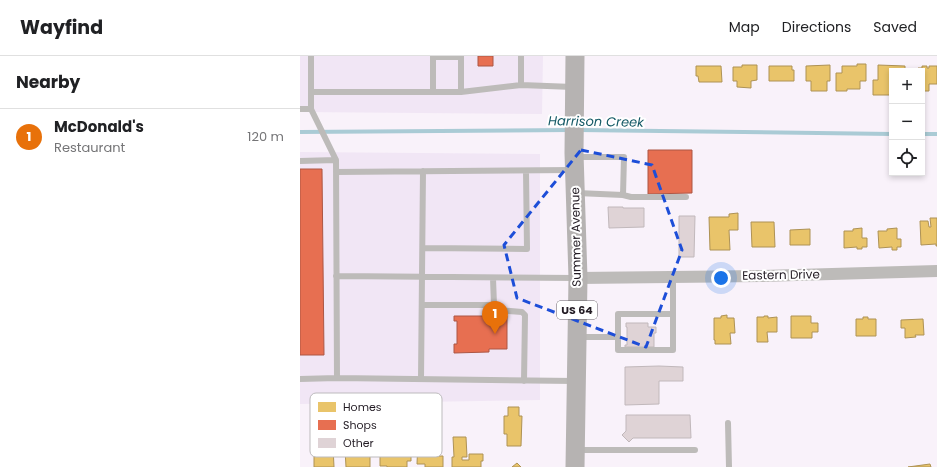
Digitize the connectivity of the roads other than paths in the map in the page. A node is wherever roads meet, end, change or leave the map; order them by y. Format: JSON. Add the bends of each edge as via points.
{"nodes":[{"id":1,"x":311,"y":56,"type":"edge"},
{"id":2,"x":460,"y":56,"type":"edge"},
{"id":3,"x":521,"y":56,"type":"edge"},
{"id":4,"x":575,"y":56,"type":"edge"},
{"id":5,"x":433,"y":57,"type":"edge"},
{"id":6,"x":521,"y":86,"type":"junction"},
{"id":7,"x":311,"y":92,"type":"junction"},
{"id":8,"x":433,"y":92,"type":"junction"},
{"id":9,"x":461,"y":92,"type":"junction"},
{"id":10,"x":575,"y":95,"type":"junction"},
{"id":11,"x":300,"y":109,"type":"edge"},
{"id":12,"x":312,"y":110,"type":"junction"},
{"id":13,"x":336,"y":160,"type":"junction"},
{"id":14,"x":575,"y":160,"type":"junction"},
{"id":15,"x":300,"y":161,"type":"edge"},
{"id":16,"x":423,"y":171,"type":"junction"},
{"id":17,"x":526,"y":171,"type":"junction"},
{"id":18,"x":336,"y":172,"type":"junction"},
{"id":19,"x":575,"y":193,"type":"junction"},
{"id":20,"x":623,"y":195,"type":"junction"},
{"id":21,"x":686,"y":197,"type":"dead end"},
{"id":22,"x":423,"y":248,"type":"junction"},
{"id":23,"x":937,"y":271,"type":"edge"},
{"id":24,"x":336,"y":276,"type":"junction"},
{"id":25,"x":423,"y":277,"type":"junction"},
{"id":26,"x":673,"y":277,"type":"junction"},
{"id":27,"x":494,"y":278,"type":"junction"},
{"id":28,"x":578,"y":278,"type":"junction"},
{"id":29,"x":422,"y":305,"type":"junction"},
{"id":30,"x":494,"y":305,"type":"junction"},
{"id":31,"x":673,"y":314,"type":"junction"},
{"id":32,"x":577,"y":337,"type":"junction"},
{"id":33,"x":618,"y":337,"type":"junction"},
{"id":34,"x":337,"y":378,"type":"junction"},
{"id":35,"x":300,"y":379,"type":"edge"},
{"id":36,"x":421,"y":379,"type":"junction"},
{"id":37,"x":524,"y":380,"type":"junction"},
{"id":38,"x":576,"y":381,"type":"junction"},
{"id":39,"x":728,"y":423,"type":"dead end"},
{"id":40,"x":695,"y":450,"type":"dead end"},
{"id":41,"x":575,"y":458,"type":"edge"},
{"id":42,"x":729,"y":467,"type":"edge"}],
"edges":[{"from":1,"to":7,"type":"lane"},
{"from":2,"to":5,"type":"lane"},
{"from":2,"to":9,"type":"lane"},
{"from":3,"to":6,"type":"lane"},
{"from":4,"to":10,"type":"main road","name":"Summer Avenue","number":"US 64"},
{"from":5,"to":8,"type":"lane"},
{"from":6,"to":9,"type":"lane"},
{"from":6,"to":10,"type":"lane"},
{"from":7,"to":8,"type":"lane"},
{"from":7,"to":12,"type":"lane"},
{"from":8,"to":9,"type":"lane"},
{"from":10,"to":14,"type":"main road","name":"Summer Avenue","number":"US 64"},
{"from":11,"to":12,"type":"lane"},
{"from":12,"to":13,"type":"lane"},
{"from":13,"to":15,"type":"lane"},
{"from":13,"to":18,"type":"lane"},
{"from":14,"to":17,"type":"lane"},
{"from":14,"to":19,"type":"main road","name":"Summer Avenue","number":"US 64"},
{"from":14,"to":20,"type":"lane","via":[[624,157]]},
{"from":16,"to":17,"type":"lane"},
{"from":16,"to":18,"type":"lane"},
{"from":16,"to":22,"type":"lane"},
{"from":17,"to":22,"type":"lane","via":[[527,249]]},
{"from":18,"to":24,"type":"lane"},
{"from":19,"to":20,"type":"lane"},
{"from":19,"to":28,"type":"main road","name":"Summer Avenue","number":"US 64"},
{"from":20,"to":21,"type":"lane"},
{"from":22,"to":25,"type":"lane"},
{"from":23,"to":26,"type":"street","name":"Eastern Drive"},
{"from":24,"to":25,"type":"lane"},
{"from":24,"to":34,"type":"lane"},
{"from":25,"to":27,"type":"lane"},
{"from":25,"to":29,"type":"lane"},
{"from":26,"to":28,"type":"street","name":"Eastern Drive"},
{"from":26,"to":31,"type":"lane"},
{"from":27,"to":28,"type":"lane"},
{"from":27,"to":30,"type":"lane"},
{"from":28,"to":32,"type":"main road","name":"Summer Avenue","number":"US 64"},
{"from":29,"to":30,"type":"lane"},
{"from":29,"to":36,"type":"lane"},
{"from":30,"to":37,"type":"lane","via":[[497,310],[522,312],[525,315]]},
{"from":31,"to":33,"type":"lane","via":[[618,314]]},
{"from":31,"to":33,"type":"lane","via":[[673,350],[618,350]]},
{"from":32,"to":33,"type":"lane"},
{"from":32,"to":38,"type":"main road","name":"Summer Avenue","number":"US 64"},
{"from":34,"to":35,"type":"lane"},
{"from":34,"to":36,"type":"lane"},
{"from":36,"to":37,"type":"lane"},
{"from":37,"to":38,"type":"lane"},
{"from":38,"to":41,"type":"main road","name":"Summer Avenue","number":"US 64"},
{"from":39,"to":42,"type":"lane"},
{"from":40,"to":41,"type":"lane"}]}
